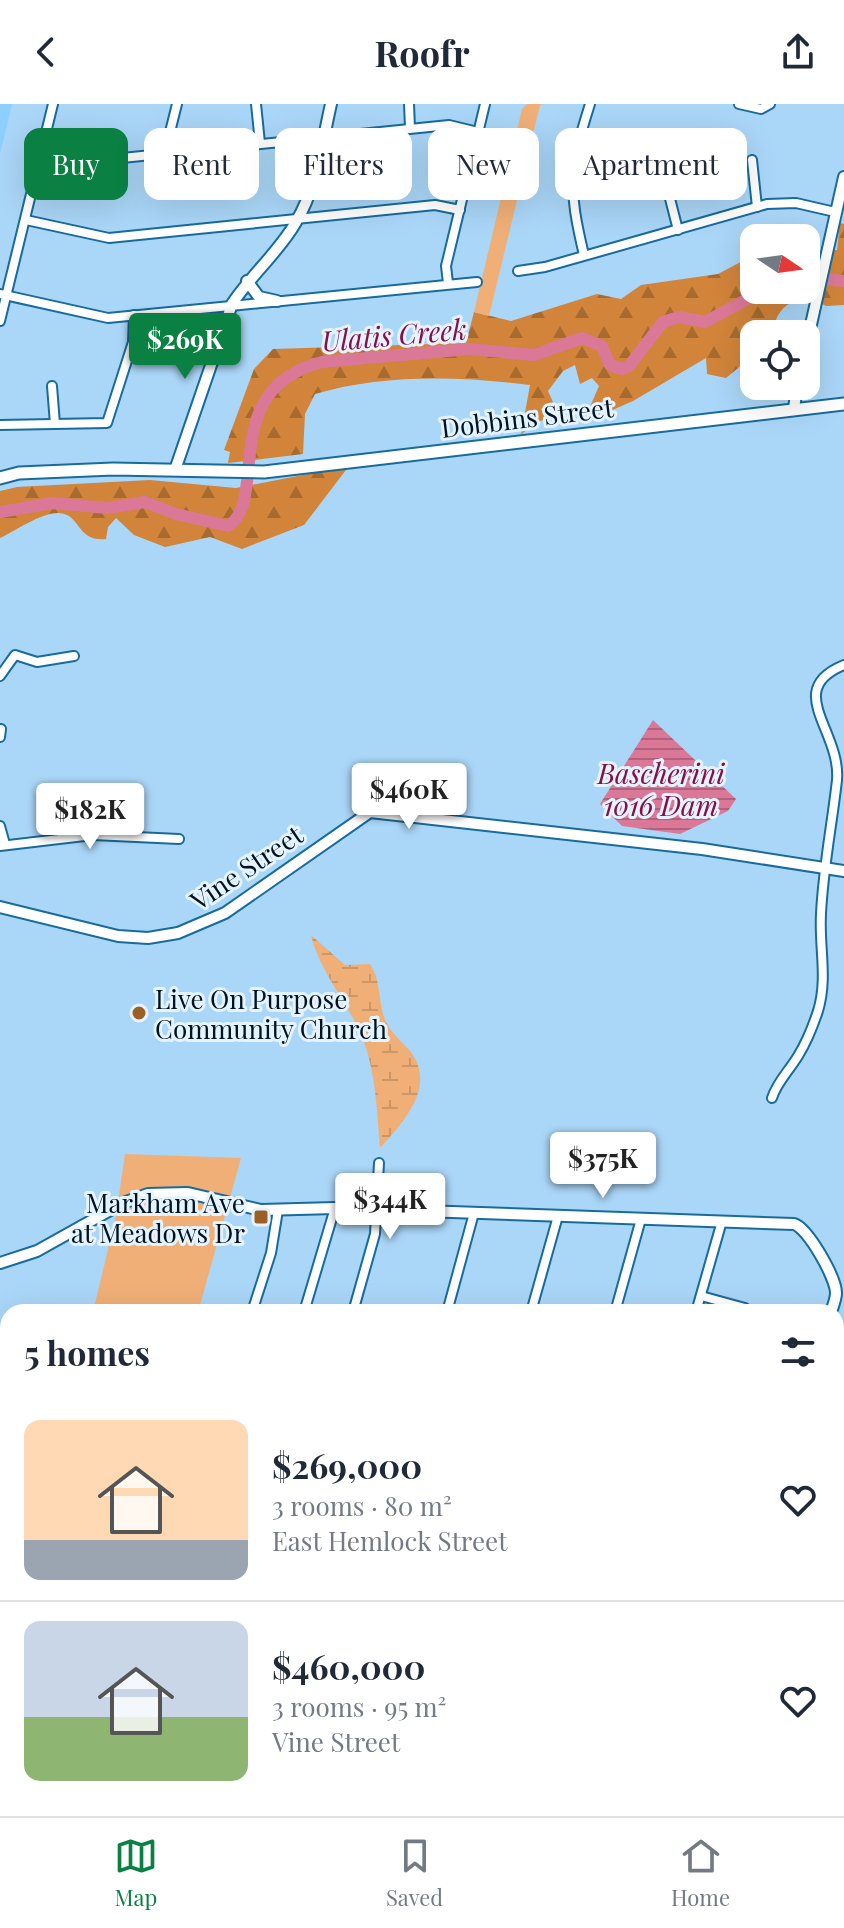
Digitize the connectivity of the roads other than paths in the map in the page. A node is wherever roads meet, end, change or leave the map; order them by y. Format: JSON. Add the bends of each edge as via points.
{"nodes":[{"id":1,"x":53,"y":104,"type":"edge"},
{"id":2,"x":177,"y":104,"type":"edge"},
{"id":3,"x":256,"y":104,"type":"edge"},
{"id":4,"x":331,"y":104,"type":"edge"},
{"id":5,"x":409,"y":104,"type":"edge"},
{"id":6,"x":485,"y":104,"type":"edge"},
{"id":7,"x":590,"y":104,"type":"edge"},
{"id":8,"x":739,"y":104,"type":"edge"},
{"id":9,"x":770,"y":104,"type":"edge"},
{"id":10,"x":47,"y":128,"type":"edge"},
{"id":11,"x":171,"y":128,"type":"edge"},
{"id":12,"x":326,"y":128,"type":"edge"},
{"id":13,"x":410,"y":128,"type":"joint"},
{"id":14,"x":461,"y":128,"type":"edge"},
{"id":15,"x":479,"y":128,"type":"edge"},
{"id":16,"x":275,"y":142,"type":"edge"},
{"id":17,"x":260,"y":143,"type":"joint"},
{"id":18,"x":752,"y":160,"type":"dead end"},
{"id":19,"x":844,"y":177,"type":"edge"},
{"id":20,"x":31,"y":200,"type":"edge"},
{"id":21,"x":306,"y":200,"type":"edge"},
{"id":22,"x":462,"y":200,"type":"edge"},
{"id":23,"x":670,"y":200,"type":"edge"},
{"id":24,"x":757,"y":207,"type":"junction"},
{"id":25,"x":460,"y":210,"type":"junction"},
{"id":26,"x":835,"y":212,"type":"junction"},
{"id":27,"x":298,"y":219,"type":"junction"},
{"id":28,"x":26,"y":220,"type":"junction"},
{"id":29,"x":678,"y":230,"type":"junction"},
{"id":30,"x":584,"y":255,"type":"junction"},
{"id":31,"x":518,"y":271,"type":"dead end"},
{"id":32,"x":247,"y":281,"type":"junction"},
{"id":33,"x":477,"y":282,"type":"dead end"},
{"id":34,"x":448,"y":283,"type":"junction"},
{"id":35,"x":3,"y":294,"type":"edge"},
{"id":36,"x":277,"y":301,"type":"junction"},
{"id":37,"x":232,"y":304,"type":"junction"},
{"id":38,"x":134,"y":315,"type":"junction"},
{"id":39,"x":812,"y":320,"type":"edge"},
{"id":40,"x":0,"y":321,"type":"edge"},
{"id":41,"x":52,"y":386,"type":"dead end"},
{"id":42,"x":795,"y":400,"type":"edge"},
{"id":43,"x":844,"y":404,"type":"edge"},
{"id":44,"x":794,"y":409,"type":"junction"},
{"id":45,"x":55,"y":424,"type":"junction"},
{"id":46,"x":0,"y":425,"type":"edge"},
{"id":47,"x":175,"y":470,"type":"junction"},
{"id":48,"x":0,"y":478,"type":"edge"},
{"id":49,"x":74,"y":656,"type":"dead end"},
{"id":50,"x":844,"y":665,"type":"edge"},
{"id":51,"x":0,"y":676,"type":"edge"},
{"id":52,"x":0,"y":826,"type":"edge"},
{"id":53,"x":179,"y":839,"type":"dead end"},
{"id":54,"x":3,"y":845,"type":"edge"},
{"id":55,"x":825,"y":868,"type":"junction"},
{"id":56,"x":844,"y":871,"type":"edge"},
{"id":57,"x":0,"y":907,"type":"edge"},
{"id":58,"x":772,"y":1098,"type":"dead end"},
{"id":59,"x":379,"y":1163,"type":"dead end"},
{"id":60,"x":335,"y":1208,"type":"junction"},
{"id":61,"x":377,"y":1209,"type":"junction"},
{"id":62,"x":278,"y":1210,"type":"junction"},
{"id":63,"x":474,"y":1213,"type":"junction"},
{"id":64,"x":558,"y":1216,"type":"junction"},
{"id":65,"x":641,"y":1219,"type":"junction"},
{"id":66,"x":722,"y":1221,"type":"junction"},
{"id":67,"x":0,"y":1263,"type":"edge"},
{"id":68,"x":701,"y":1296,"type":"junction"},
{"id":69,"x":255,"y":1304,"type":"edge"},
{"id":70,"x":306,"y":1304,"type":"edge"},
{"id":71,"x":355,"y":1304,"type":"edge"},
{"id":72,"x":449,"y":1304,"type":"edge"},
{"id":73,"x":533,"y":1304,"type":"edge"},
{"id":74,"x":617,"y":1304,"type":"edge"},
{"id":75,"x":698,"y":1304,"type":"edge"},
{"id":76,"x":730,"y":1304,"type":"edge"},
{"id":77,"x":836,"y":1304,"type":"edge"}],
"edges":[{"from":1,"to":10,"type":"street"},
{"from":2,"to":11,"type":"street"},
{"from":3,"to":17,"type":"street"},
{"from":4,"to":12,"type":"street"},
{"from":5,"to":13,"type":"street"},
{"from":6,"to":15,"type":"street"},
{"from":7,"to":30,"type":"street","via":[[571,177]]},
{"from":8,"to":9,"type":"street","via":[[761,109]]},
{"from":13,"to":14,"type":"street"},
{"from":16,"to":17,"type":"street"},
{"from":18,"to":24,"type":"street"},
{"from":19,"to":26,"type":"street"},
{"from":20,"to":28,"type":"street"},
{"from":21,"to":27,"type":"street"},
{"from":22,"to":25,"type":"street"},
{"from":23,"to":29,"type":"street"},
{"from":24,"to":26,"type":"street","via":[[796,203]]},
{"from":24,"to":29,"type":"street"},
{"from":25,"to":27,"type":"street","via":[[435,205]]},
{"from":25,"to":34,"type":"street","via":[[446,266]]},
{"from":26,"to":39,"type":"street"},
{"from":27,"to":28,"type":"street","via":[[109,238]]},
{"from":27,"to":32,"type":"street"},
{"from":28,"to":35,"type":"street"},
{"from":29,"to":30,"type":"street"},
{"from":30,"to":31,"type":"street"},
{"from":32,"to":36,"type":"street","via":[[256,295]]},
{"from":32,"to":37,"type":"street"},
{"from":33,"to":34,"type":"street"},
{"from":34,"to":36,"type":"street"},
{"from":35,"to":38,"type":"street","via":[[100,318]]},
{"from":35,"to":40,"type":"street"},
{"from":36,"to":37,"type":"street"},
{"from":37,"to":38,"type":"street"},
{"from":37,"to":47,"type":"street"},
{"from":38,"to":45,"type":"street","via":[[133,342],[107,423]]},
{"from":41,"to":45,"type":"street"},
{"from":42,"to":44,"type":"street"},
{"from":43,"to":44,"type":"main road","name":"Dobbins Street"},
{"from":44,"to":47,"type":"main road","name":"Dobbins Street","via":[[264,472]]},
{"from":45,"to":46,"type":"street"},
{"from":47,"to":48,"type":"main road","via":[[19,473]]},
{"from":49,"to":51,"type":"street","via":[[37,662],[15,655]]},
{"from":50,"to":55,"type":"street","via":[[816,683],[814,696],[837,755]]},
{"from":52,"to":54,"type":"street"},
{"from":53,"to":54,"type":"street","via":[[93,835]]},
{"from":55,"to":56,"type":"street","name":"Vine Street"},
{"from":55,"to":57,"type":"street","name":"Vine Street","via":[[370,812],[225,913],[186,931],[128,937]]},
{"from":55,"to":58,"type":"street","via":[[818,1010]]},
{"from":59,"to":61,"type":"street"},
{"from":60,"to":61,"type":"street"},
{"from":60,"to":62,"type":"street"},
{"from":60,"to":70,"type":"street"},
{"from":61,"to":63,"type":"street"},
{"from":61,"to":71,"type":"street"},
{"from":62,"to":67,"type":"street","via":[[239,1208],[188,1193],[148,1194],[37,1251]]},
{"from":62,"to":69,"type":"street"},
{"from":63,"to":64,"type":"street"},
{"from":63,"to":72,"type":"street"},
{"from":64,"to":65,"type":"street"},
{"from":64,"to":73,"type":"street"},
{"from":65,"to":66,"type":"street"},
{"from":65,"to":74,"type":"street"},
{"from":66,"to":68,"type":"street"},
{"from":66,"to":77,"type":"street","via":[[805,1229],[833,1281]]},
{"from":68,"to":75,"type":"street"},
{"from":68,"to":76,"type":"street"}]}
